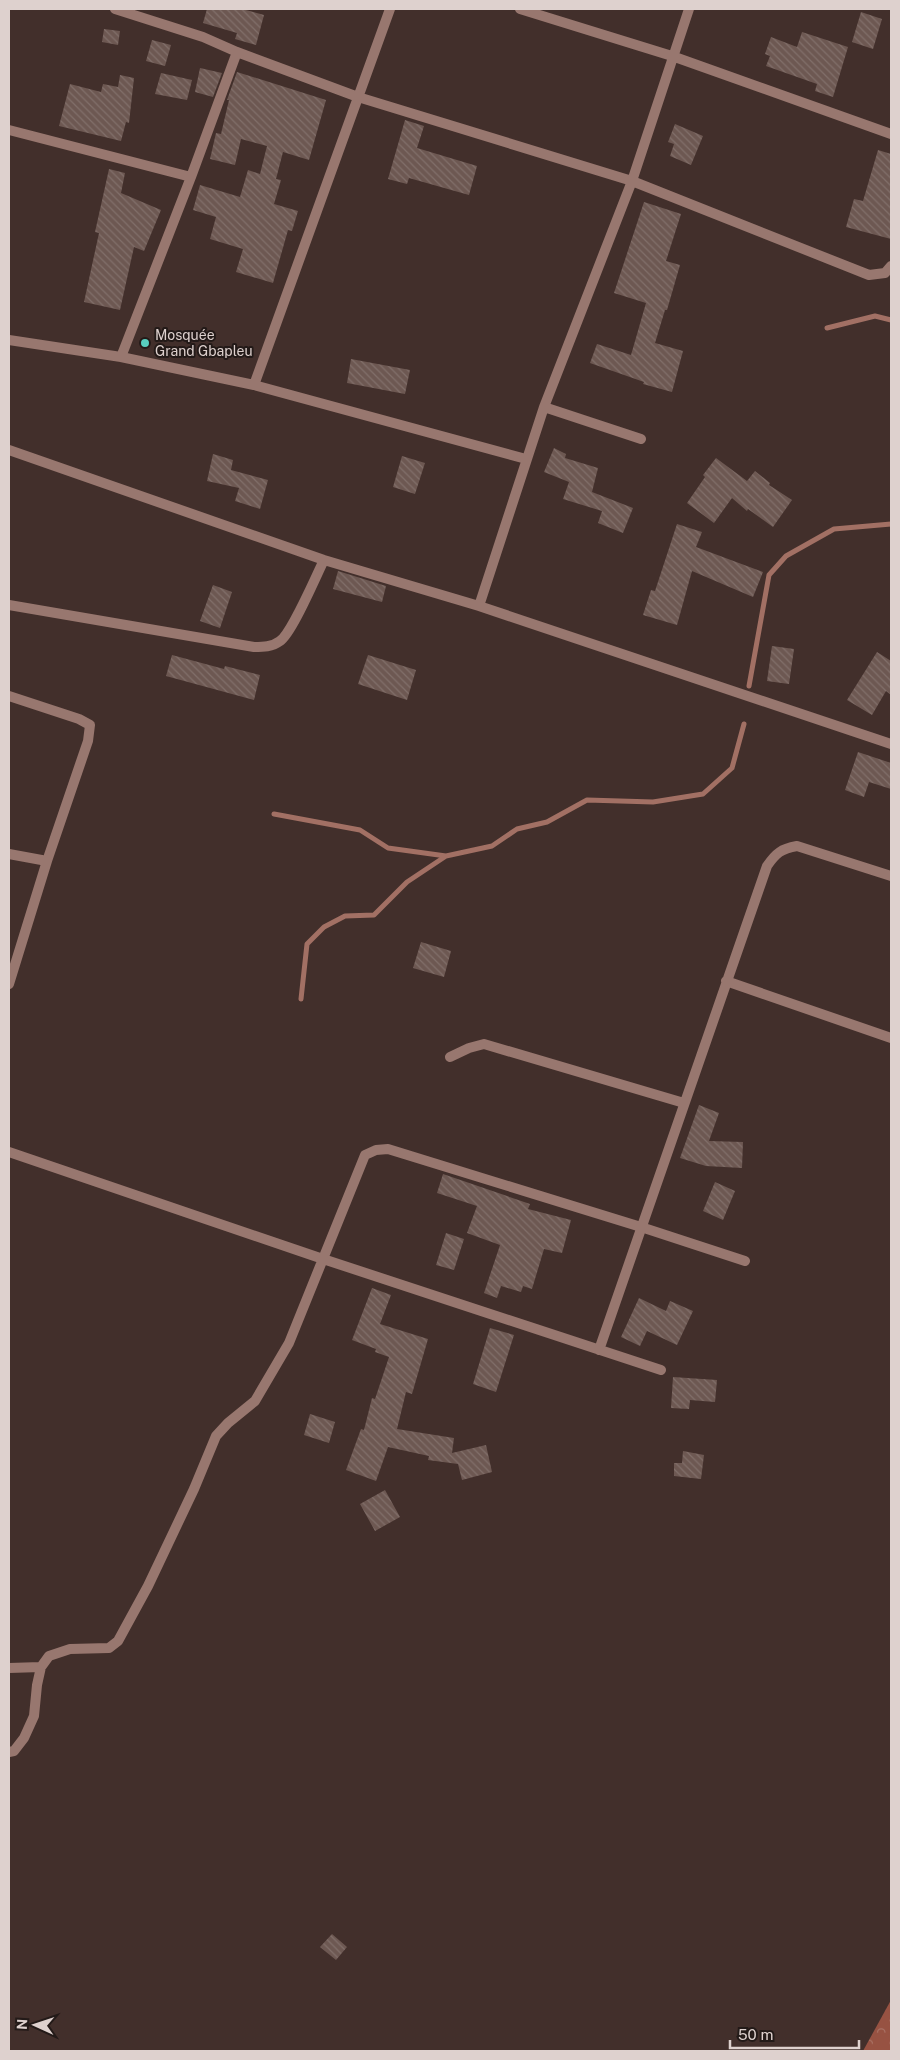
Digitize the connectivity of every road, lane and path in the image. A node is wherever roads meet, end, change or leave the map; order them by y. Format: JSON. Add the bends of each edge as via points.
{"nodes":[{"id":1,"x":115,"y":9,"type":"edge"},
{"id":2,"x":390,"y":9,"type":"edge"},
{"id":3,"x":520,"y":9,"type":"edge"},
{"id":4,"x":689,"y":9,"type":"edge"},
{"id":5,"x":236,"y":52,"type":"junction"},
{"id":6,"x":672,"y":56,"type":"junction"},
{"id":7,"x":358,"y":97,"type":"junction"},
{"id":8,"x":9,"y":130,"type":"edge"},
{"id":9,"x":891,"y":134,"type":"edge"},
{"id":10,"x":191,"y":176,"type":"junction"},
{"id":11,"x":632,"y":181,"type":"junction"},
{"id":12,"x":891,"y":266,"type":"edge"},
{"id":13,"x":9,"y":340,"type":"edge"},
{"id":14,"x":121,"y":357,"type":"junction"},
{"id":15,"x":254,"y":384,"type":"junction"},
{"id":16,"x":544,"y":406,"type":"junction"},
{"id":17,"x":641,"y":438,"type":"dead end"},
{"id":18,"x":9,"y":450,"type":"edge"},
{"id":19,"x":526,"y":459,"type":"junction"},
{"id":20,"x":324,"y":560,"type":"junction"},
{"id":21,"x":9,"y":604,"type":"edge"},
{"id":22,"x":478,"y":606,"type":"junction"},
{"id":23,"x":9,"y":696,"type":"edge"},
{"id":24,"x":891,"y":744,"type":"edge"},
{"id":25,"x":9,"y":854,"type":"edge"},
{"id":26,"x":47,"y":861,"type":"junction"},
{"id":27,"x":891,"y":876,"type":"edge"},
{"id":28,"x":726,"y":981,"type":"junction"},
{"id":29,"x":9,"y":984,"type":"edge"},
{"id":30,"x":891,"y":1038,"type":"edge"},
{"id":31,"x":450,"y":1057,"type":"dead end"},
{"id":32,"x":684,"y":1103,"type":"junction"},
{"id":33,"x":9,"y":1152,"type":"edge"},
{"id":34,"x":641,"y":1227,"type":"junction"},
{"id":35,"x":323,"y":1259,"type":"junction"},
{"id":36,"x":745,"y":1261,"type":"dead end"},
{"id":37,"x":598,"y":1350,"type":"junction"},
{"id":38,"x":661,"y":1370,"type":"dead end"},
{"id":39,"x":41,"y":1667,"type":"junction"},
{"id":40,"x":9,"y":1668,"type":"edge"},
{"id":41,"x":9,"y":1752,"type":"edge"}],
"edges":[{"from":1,"to":5,"type":"street"},
{"from":2,"to":7,"type":"street"},
{"from":3,"to":6,"type":"street"},
{"from":4,"to":6,"type":"street"},
{"from":5,"to":7,"type":"street"},
{"from":5,"to":10,"type":"street"},
{"from":6,"to":9,"type":"street"},
{"from":6,"to":11,"type":"street"},
{"from":7,"to":11,"type":"street"},
{"from":7,"to":15,"type":"street"},
{"from":8,"to":10,"type":"street"},
{"from":10,"to":14,"type":"street"},
{"from":11,"to":12,"type":"street","via":[[869,275],[885,273]]},
{"from":11,"to":16,"type":"street"},
{"from":13,"to":14,"type":"street"},
{"from":14,"to":15,"type":"street"},
{"from":15,"to":19,"type":"street"},
{"from":16,"to":17,"type":"street"},
{"from":16,"to":19,"type":"street"},
{"from":18,"to":20,"type":"street"},
{"from":19,"to":22,"type":"street"},
{"from":20,"to":21,"type":"street","via":[[289,629],[280,641],[267,647]]},
{"from":20,"to":22,"type":"street"},
{"from":22,"to":24,"type":"street"},
{"from":23,"to":26,"type":"street","via":[[79,718],[90,725],[88,741]]},
{"from":25,"to":26,"type":"street"},
{"from":26,"to":29,"type":"street"},
{"from":27,"to":28,"type":"street","via":[[797,846],[782,849],[767,866]]},
{"from":28,"to":30,"type":"street"},
{"from":28,"to":32,"type":"street"},
{"from":31,"to":32,"type":"street","via":[[484,1044]]},
{"from":32,"to":34,"type":"street"},
{"from":33,"to":35,"type":"street"},
{"from":34,"to":35,"type":"street","via":[[388,1149],[376,1150],[365,1155]]},
{"from":34,"to":36,"type":"street"},
{"from":34,"to":37,"type":"street"},
{"from":35,"to":37,"type":"street"},
{"from":35,"to":39,"type":"street","via":[[289,1343],[266,1383],[255,1401],[216,1436],[144,1594],[118,1641],[109,1648],[70,1649],[49,1656]]},
{"from":37,"to":38,"type":"street"},
{"from":39,"to":40,"type":"street"},
{"from":39,"to":41,"type":"street","via":[[34,1716],[24,1738],[14,1751]]}]}
